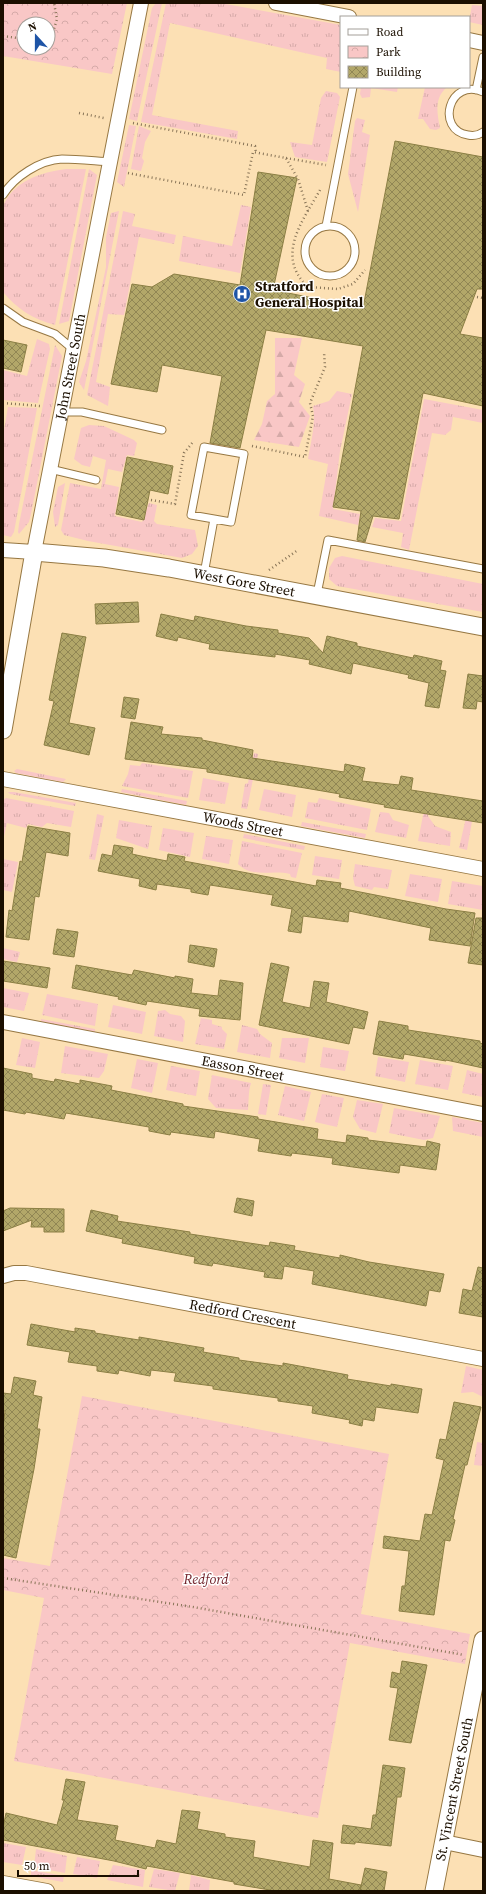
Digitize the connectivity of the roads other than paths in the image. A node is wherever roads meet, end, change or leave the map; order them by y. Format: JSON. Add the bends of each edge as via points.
{"nodes":[{"id":1,"x":142,"y":3,"type":"edge"},
{"id":2,"x":276,"y":3,"type":"edge"},
{"id":3,"x":344,"y":16,"type":"edge"},
{"id":4,"x":470,"y":40,"type":"edge"},
{"id":5,"x":483,"y":43,"type":"edge"},
{"id":6,"x":483,"y":57,"type":"edge"},
{"id":7,"x":353,"y":88,"type":"edge"},
{"id":8,"x":480,"y":91,"type":"edge"},
{"id":9,"x":483,"y":132,"type":"edge"},
{"id":10,"x":112,"y":162,"type":"junction"},
{"id":11,"x":3,"y":195,"type":"edge"},
{"id":12,"x":326,"y":226,"type":"junction"},
{"id":13,"x":3,"y":308,"type":"edge"},
{"id":14,"x":74,"y":350,"type":"junction"},
{"id":15,"x":62,"y":412,"type":"junction"},
{"id":16,"x":162,"y":430,"type":"dead end"},
{"id":17,"x":50,"y":469,"type":"junction"},
{"id":18,"x":96,"y":480,"type":"dead end"},
{"id":19,"x":214,"y":519,"type":"junction"},
{"id":20,"x":3,"y":550,"type":"edge"},
{"id":21,"x":34,"y":552,"type":"junction"},
{"id":22,"x":483,"y":569,"type":"edge"},
{"id":23,"x":204,"y":574,"type":"junction"},
{"id":24,"x":317,"y":594,"type":"junction"},
{"id":25,"x":483,"y":627,"type":"edge"},
{"id":26,"x":3,"y":730,"type":"edge"},
{"id":27,"x":3,"y":779,"type":"edge"},
{"id":28,"x":483,"y":869,"type":"edge"},
{"id":29,"x":3,"y":1022,"type":"edge"},
{"id":30,"x":483,"y":1114,"type":"edge"},
{"id":31,"x":3,"y":1276,"type":"edge"},
{"id":32,"x":483,"y":1359,"type":"edge"},
{"id":33,"x":483,"y":1640,"type":"edge"},
{"id":34,"x":444,"y":1842,"type":"junction"},
{"id":35,"x":483,"y":1850,"type":"edge"},
{"id":36,"x":3,"y":1883,"type":"edge"},
{"id":37,"x":47,"y":1891,"type":"edge"},
{"id":38,"x":434,"y":1891,"type":"edge"}],
"edges":[{"from":1,"to":10,"type":"street","name":"John Street South"},
{"from":2,"to":3,"type":"street"},
{"from":4,"to":5,"type":"street"},
{"from":6,"to":8,"type":"lane"},
{"from":7,"to":12,"type":"lane"},
{"from":8,"to":9,"type":"lane","via":[[465,90],[458,94],[449,106],[449,115],[458,132],[472,136]]},
{"from":10,"to":11,"type":"lane","via":[[60,159],[31,168],[9,185]]},
{"from":10,"to":14,"type":"street","name":"John Street South"},
{"from":12,"to":12,"type":"lane","via":[[314,231],[309,237],[305,245],[305,254],[307,263],[315,272],[330,277],[339,275],[349,268],[356,252],[348,233],[340,228]]},
{"from":13,"to":14,"type":"lane","via":[[23,322],[55,334]]},
{"from":14,"to":15,"type":"street","name":"John Street South"},
{"from":15,"to":16,"type":"lane","via":[[82,412]]},
{"from":15,"to":17,"type":"street","name":"John Street South"},
{"from":17,"to":18,"type":"lane"},
{"from":17,"to":21,"type":"street","name":"John Street South"},
{"from":19,"to":19,"type":"lane","via":[[231,522],[244,454],[204,447],[191,515]]},
{"from":19,"to":23,"type":"lane"},
{"from":20,"to":21,"type":"street","name":"West Gore Street"},
{"from":21,"to":23,"type":"street","name":"West Gore Street","via":[[104,558]]},
{"from":21,"to":26,"type":"street","name":"John Street South"},
{"from":22,"to":24,"type":"lane","via":[[328,540]]},
{"from":23,"to":24,"type":"street","name":"West Gore Street"},
{"from":24,"to":25,"type":"street","name":"West Gore Street"},
{"from":27,"to":28,"type":"street","name":"Woods Street"},
{"from":29,"to":30,"type":"street","name":"Easson Street"},
{"from":31,"to":32,"type":"street","name":"Redford Crescent","via":[[14,1273],[26,1274]]},
{"from":33,"to":34,"type":"street","name":"St. Vincent Street South"},
{"from":34,"to":35,"type":"street"},
{"from":34,"to":38,"type":"street","name":"St. Vincent Street South"},
{"from":36,"to":37,"type":"street"}]}
